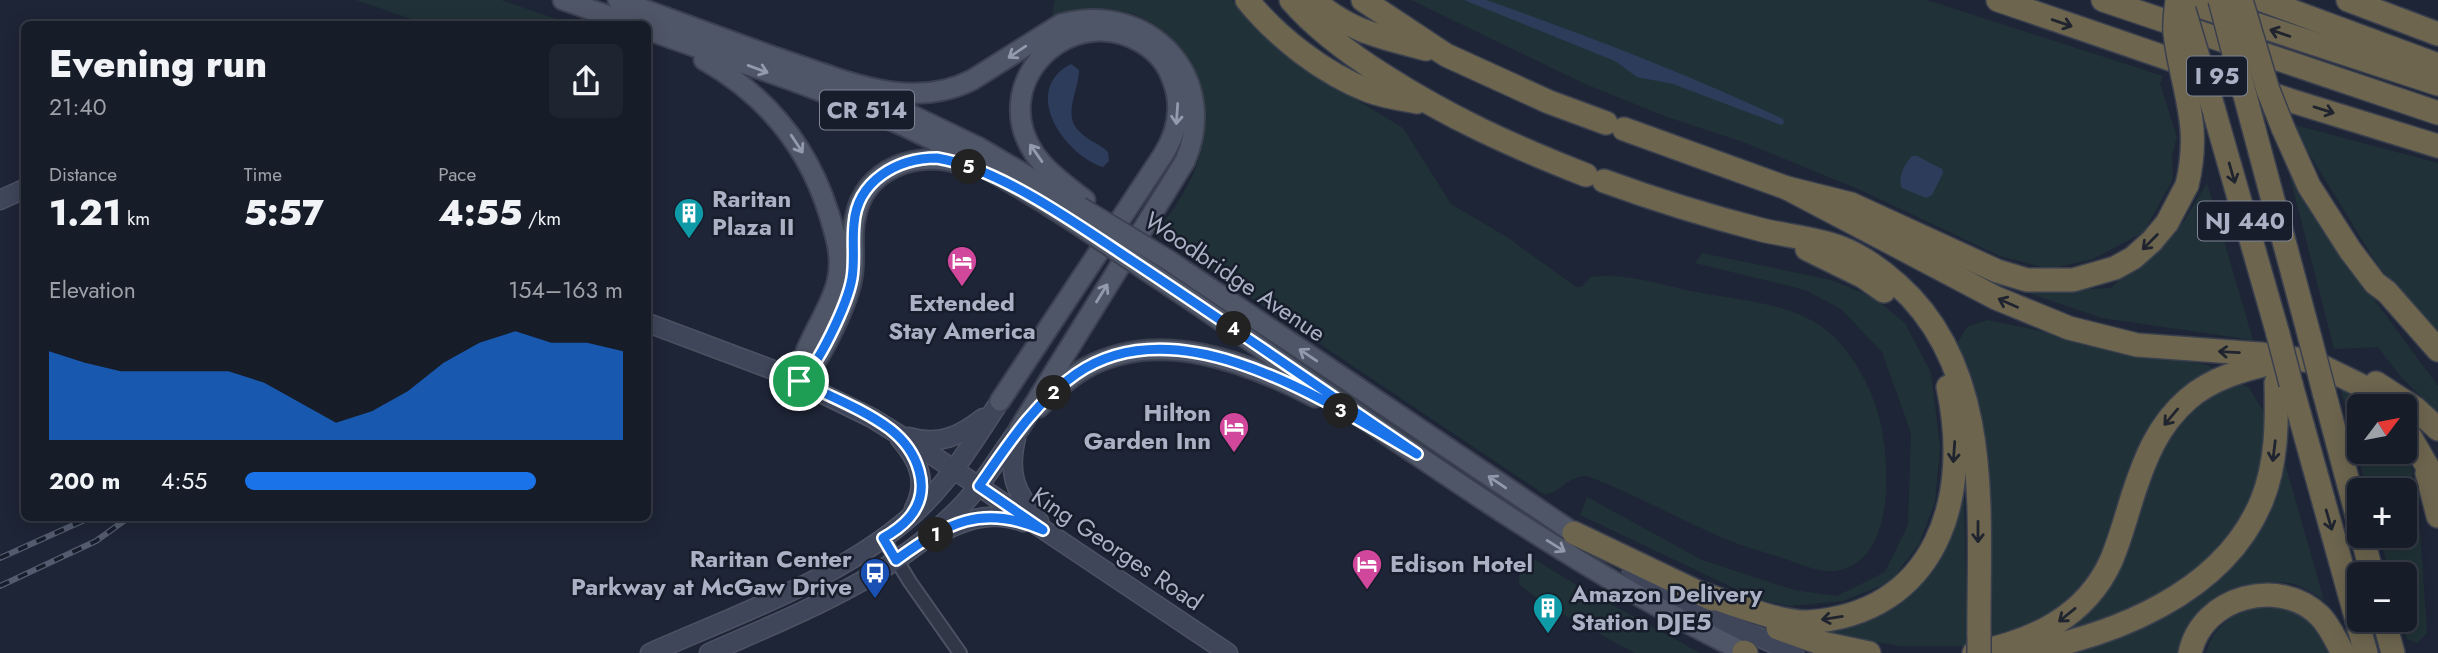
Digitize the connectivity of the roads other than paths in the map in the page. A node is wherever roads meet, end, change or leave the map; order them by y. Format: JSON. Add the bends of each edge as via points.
{"nodes":[{"id":1,"x":564,"y":0,"type":"edge"},
{"id":2,"x":618,"y":0,"type":"edge"},
{"id":3,"x":1247,"y":0,"type":"edge"},
{"id":4,"x":1276,"y":0,"type":"edge"},
{"id":5,"x":1291,"y":0,"type":"edge"},
{"id":6,"x":1313,"y":0,"type":"edge"},
{"id":7,"x":1363,"y":0,"type":"edge"},
{"id":8,"x":1998,"y":0,"type":"edge"},
{"id":9,"x":2103,"y":0,"type":"edge"},
{"id":10,"x":2180,"y":0,"type":"edge"},
{"id":11,"x":2220,"y":0,"type":"edge"},
{"id":12,"x":2241,"y":0,"type":"edge"},
{"id":13,"x":2262,"y":0,"type":"edge"},
{"id":14,"x":2348,"y":0,"type":"edge"},
{"id":15,"x":624,"y":21,"type":"edge"},
{"id":16,"x":651,"y":32,"type":"edge"},
{"id":17,"x":651,"y":33,"type":"edge"},
{"id":18,"x":2438,"y":34,"type":"edge"},
{"id":19,"x":1446,"y":55,"type":"junction"},
{"id":20,"x":774,"y":57,"type":"junction"},
{"id":21,"x":1367,"y":64,"type":"junction"},
{"id":22,"x":2438,"y":65,"type":"edge"},
{"id":23,"x":2438,"y":84,"type":"edge"},
{"id":24,"x":1429,"y":105,"type":"junction"},
{"id":25,"x":2438,"y":113,"type":"edge"},
{"id":26,"x":2438,"y":146,"type":"edge"},
{"id":27,"x":1787,"y":188,"type":"junction"},
{"id":28,"x":21,"y":190,"type":"edge"},
{"id":29,"x":0,"y":200,"type":"edge"},
{"id":30,"x":1079,"y":209,"type":"junction"},
{"id":31,"x":1769,"y":232,"type":"junction"},
{"id":32,"x":2375,"y":283,"type":"junction"},
{"id":33,"x":651,"y":324,"type":"edge"},
{"id":34,"x":2438,"y":350,"type":"edge"},
{"id":35,"x":2296,"y":359,"type":"junction"},
{"id":36,"x":2327,"y":367,"type":"junction"},
{"id":37,"x":2438,"y":370,"type":"edge"},
{"id":38,"x":799,"y":381,"type":"junction"},
{"id":39,"x":2283,"y":384,"type":"junction"},
{"id":40,"x":2372,"y":394,"type":"edge"},
{"id":41,"x":1000,"y":401,"type":"junction"},
{"id":42,"x":889,"y":428,"type":"junction"},
{"id":43,"x":1018,"y":429,"type":"junction"},
{"id":44,"x":2438,"y":429,"type":"edge"},
{"id":45,"x":2417,"y":448,"type":"edge"},
{"id":46,"x":1417,"y":454,"type":"junction"},
{"id":47,"x":2424,"y":460,"type":"junction"},
{"id":48,"x":953,"y":470,"type":"junction"},
{"id":49,"x":2347,"y":478,"type":"edge"},
{"id":50,"x":2438,"y":485,"type":"edge"},
{"id":51,"x":979,"y":486,"type":"junction"},
{"id":52,"x":2438,"y":516,"type":"edge"},
{"id":53,"x":909,"y":518,"type":"junction"},
{"id":54,"x":1043,"y":530,"type":"junction"},
{"id":55,"x":1574,"y":533,"type":"junction"},
{"id":56,"x":883,"y":538,"type":"junction"},
{"id":57,"x":1062,"y":542,"type":"junction"},
{"id":58,"x":916,"y":545,"type":"junction"},
{"id":59,"x":896,"y":560,"type":"junction"},
{"id":60,"x":1700,"y":593,"type":"junction"},
{"id":61,"x":2388,"y":632,"type":"edge"},
{"id":62,"x":1978,"y":647,"type":"edge"},
{"id":63,"x":650,"y":653,"type":"edge"},
{"id":64,"x":709,"y":653,"type":"edge"},
{"id":65,"x":960,"y":653,"type":"edge"},
{"id":66,"x":1227,"y":653,"type":"edge"},
{"id":67,"x":1746,"y":653,"type":"edge"},
{"id":68,"x":1794,"y":653,"type":"edge"},
{"id":69,"x":1870,"y":653,"type":"edge"},
{"id":70,"x":2018,"y":653,"type":"edge"},
{"id":71,"x":2190,"y":653,"type":"edge"},
{"id":72,"x":2343,"y":653,"type":"edge"},
{"id":73,"x":2366,"y":653,"type":"edge"},
{"id":74,"x":2393,"y":653,"type":"edge"}],
"edges":[{"from":1,"to":15,"type":"main road"},
{"from":2,"to":20,"type":"main road","name":"Woodbridge Avenue","number":"CR 514"},
{"from":3,"to":24,"type":"highway","via":[[1294,47],[1320,64],[1367,90]]},
{"from":4,"to":21,"type":"highway","via":[[1315,39],[1339,55]]},
{"from":5,"to":21,"type":"highway"},
{"from":6,"to":19,"type":"highway","via":[[1359,31]]},
{"from":7,"to":19,"type":"highway"},
{"from":8,"to":26,"type":"highway","number":"I 95","one_way":true},
{"from":9,"to":25,"type":"highway","number":"I 95"},
{"from":23,"to":10,"type":"highway","number":"I 95","one_way":true},
{"from":10,"to":27,"type":"highway","one_way":true,"bridge":true,"via":[[2175,31],[2191,108],[2191,166],[2167,223],[2133,258],[2073,280],[2027,280],[1997,271],[1852,204]]},
{"from":10,"to":39,"type":"highway","number":"NJ 440","one_way":true,"bridge":true,"via":[[2278,334]]},
{"from":11,"to":49,"type":"highway","number":"NJ 440","bridge":true},
{"from":12,"to":32,"type":"highway","bridge":true,"via":[[2294,157],[2327,216]]},
{"from":13,"to":22,"type":"highway"},
{"from":14,"to":18,"type":"highway"},
{"from":16,"to":30,"type":"main road","name":"Woodbridge Avenue","number":"CR 514","one_way":true,"via":[[852,104]]},
{"from":17,"to":38,"type":"main road","one_way":true,"via":[[717,67],[753,93],[792,136],[819,186],[838,243],[838,275],[802,362]]},
{"from":19,"to":27,"type":"highway","via":[[1527,93]]},
{"from":20,"to":30,"type":"main road","name":"Woodbridge Avenue","number":"CR 514","via":[[928,122]]},
{"from":43,"to":20,"type":"main road","one_way":true,"via":[[1185,161],[1193,138],[1195,107],[1177,58],[1145,28],[1099,16],[1061,24],[972,80],[931,94],[887,92]]},
{"from":21,"to":24,"type":"highway"},
{"from":24,"to":31,"type":"highway","via":[[1497,139],[1595,178]]},
{"from":35,"to":27,"type":"highway","one_way":true,"via":[[2137,345],[2069,328],[1996,298]]},
{"from":28,"to":29,"type":"main road"},
{"from":30,"to":38,"type":"main road","via":[[937,158],[922,158],[888,170],[871,184],[859,204],[848,294],[817,362]]},
{"from":30,"to":41,"type":"main road","one_way":true,"via":[[1032,150],[1023,126],[1021,95],[1033,67],[1056,44],[1086,31],[1113,31],[1143,44],[1166,66],[1178,97],[1176,127],[1163,155]]},
{"from":30,"to":46,"type":"main road","name":"Woodbridge Avenue","number":"CR 514","bridge":true,"via":[[1156,277]]},
{"from":55,"to":30,"type":"main road","name":"Woodbridge Avenue","number":"CR 514","one_way":true,"bridge":true,"via":[[1168,260]]},
{"from":31,"to":60,"type":"highway","one_way":true,"via":[[1864,277],[1898,301],[1933,346],[1946,375],[1953,410],[1950,500],[1942,530],[1918,571],[1891,597],[1859,612],[1807,622],[1783,620]]},
{"from":31,"to":62,"type":"highway","one_way":true,"via":[[1837,246],[1859,256],[1908,293],[1946,346],[1969,413],[1975,449]]},
{"from":32,"to":34,"type":"highway"},
{"from":32,"to":37,"type":"highway","via":[[2380,296]]},
{"from":33,"to":38,"type":"main road"},
{"from":35,"to":36,"type":"highway"},
{"from":35,"to":62,"type":"highway","one_way":true,"via":[[2222,378],[2189,398],[2152,443],[2114,554],[2088,596],[2038,634],[2017,643]]},
{"from":36,"to":40,"type":"highway"},
{"from":36,"to":44,"type":"highway","via":[[2345,368],[2369,378]]},
{"from":38,"to":42,"type":"main road"},
{"from":39,"to":70,"type":"highway","one_way":true,"via":[[2270,477],[2254,518],[2227,555],[2192,584],[2119,625],[2065,644]]},
{"from":39,"to":73,"type":"highway","number":"NJ 440","one_way":true},
{"from":41,"to":42,"type":"main road","via":[[969,428],[944,440],[915,438]]},
{"from":41,"to":48,"type":"main road"},
{"from":42,"to":48,"type":"main road","name":"King Georges Road"},
{"from":42,"to":53,"type":"main road","via":[[911,452],[920,472],[920,496]]},
{"from":43,"to":46,"type":"main road","via":[[1061,387],[1092,365],[1128,353],[1167,351],[1219,358],[1268,374]]},
{"from":43,"to":51,"type":"main road"},
{"from":43,"to":57,"type":"main road","via":[[1012,473],[1016,487],[1040,522]]},
{"from":45,"to":47,"type":"highway"},
{"from":46,"to":67,"type":"main road","name":"Woodbridge Avenue","number":"CR 514","one_way":true,"via":[[1646,602]]},
{"from":47,"to":50,"type":"highway"},
{"from":47,"to":52,"type":"highway"},
{"from":48,"to":51,"type":"main road","name":"King Georges Road"},
{"from":48,"to":53,"type":"main road"},
{"from":51,"to":54,"type":"main road","name":"King Georges Road"},
{"from":51,"to":58,"type":"main road"},
{"from":53,"to":56,"type":"main road"},
{"from":54,"to":57,"type":"main road","name":"King Georges Road"},
{"from":54,"to":58,"type":"main road","via":[[1015,519],[985,516]]},
{"from":55,"to":60,"type":"highway"},
{"from":55,"to":68,"type":"main road","name":"Woodbridge Avenue","number":"CR 514","via":[[1701,611]]},
{"from":56,"to":59,"type":"street"},
{"from":56,"to":63,"type":"main road","via":[[808,582]]},
{"from":57,"to":66,"type":"main road","name":"King Georges Road"},
{"from":58,"to":59,"type":"main road"},
{"from":59,"to":64,"type":"main road","via":[[831,597]]},
{"from":59,"to":65,"type":"street"},
{"from":60,"to":69,"type":"highway","via":[[1792,634]]},
{"from":61,"to":74,"type":"highway"},
{"from":71,"to":72,"type":"highway","via":[[2198,632],[2217,611],[2252,595],[2273,594],[2291,598],[2321,616]]}]}
